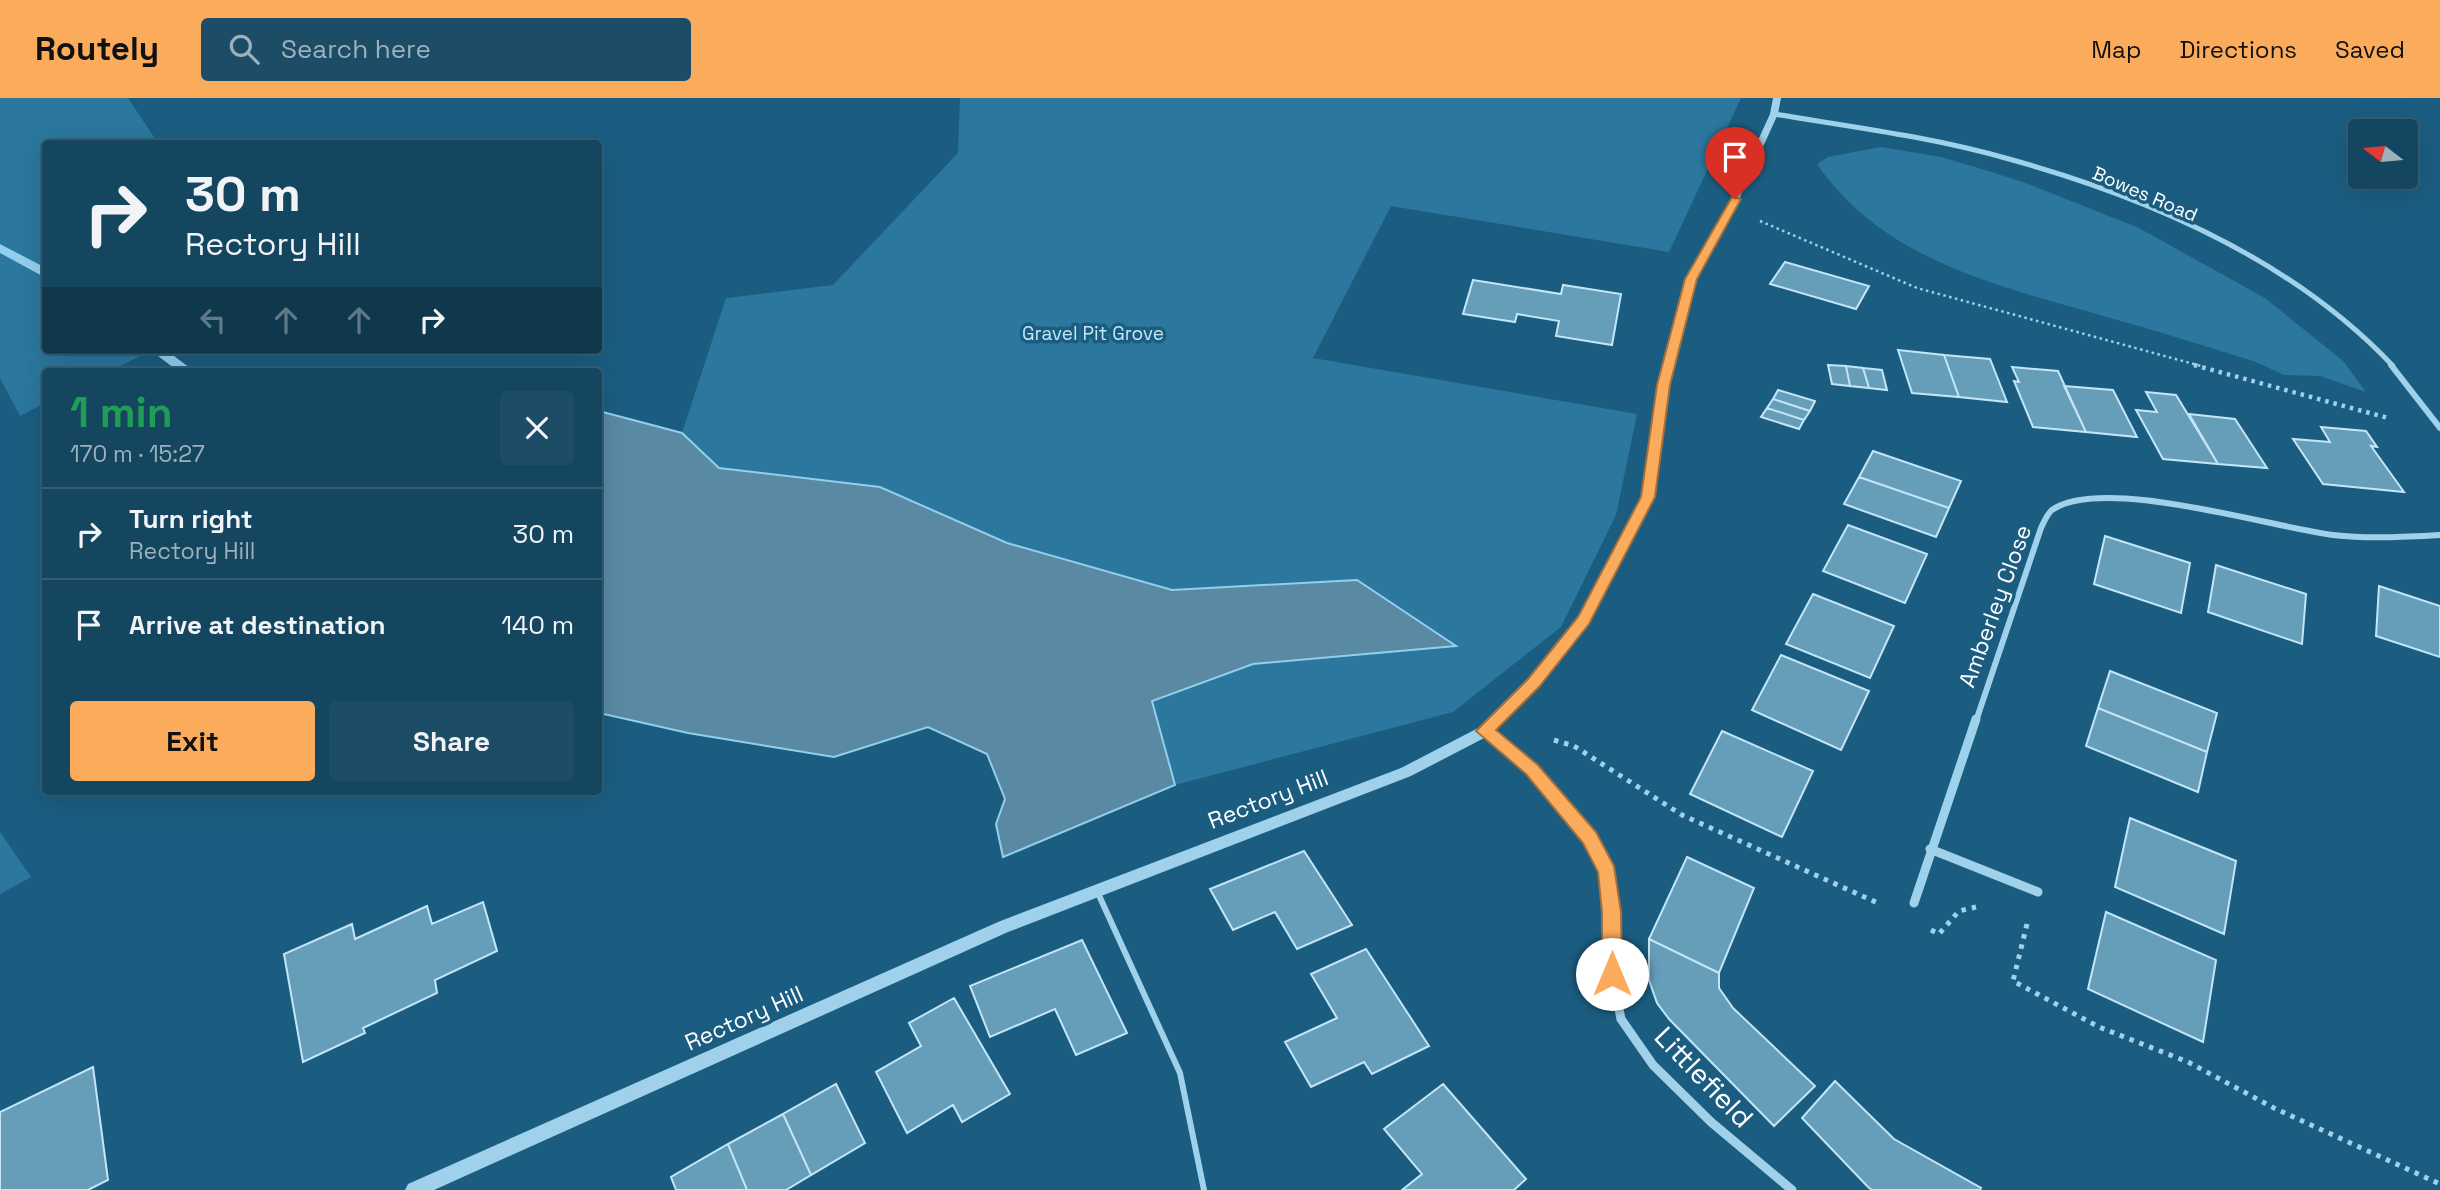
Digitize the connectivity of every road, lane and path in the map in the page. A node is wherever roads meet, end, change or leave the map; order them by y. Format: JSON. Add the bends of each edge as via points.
{"nodes":[{"id":1,"x":1777,"y":98,"type":"edge"},
{"id":2,"x":1774,"y":114,"type":"junction"},
{"id":3,"x":1730,"y":208,"type":"junction"},
{"id":4,"x":2400,"y":422,"type":"dead end"},
{"id":5,"x":2440,"y":428,"type":"edge"},
{"id":6,"x":2440,"y":535,"type":"edge"},
{"id":7,"x":1485,"y":731,"type":"junction"},
{"id":8,"x":1501,"y":744,"type":"junction"},
{"id":9,"x":1930,"y":849,"type":"junction"},
{"id":10,"x":1097,"y":890,"type":"junction"},
{"id":11,"x":2038,"y":892,"type":"joint"},
{"id":12,"x":1914,"y":903,"type":"dead end"},
{"id":13,"x":1881,"y":905,"type":"dead end"},
{"id":14,"x":1987,"y":908,"type":"dead end"},
{"id":15,"x":1928,"y":928,"type":"dead end"},
{"id":16,"x":2440,"y":1184,"type":"edge"},
{"id":17,"x":414,"y":1190,"type":"edge"},
{"id":18,"x":1204,"y":1190,"type":"edge"},
{"id":19,"x":1792,"y":1190,"type":"edge"}],
"edges":[{"from":1,"to":2,"type":"street","name":"Rectory Hill"},
{"from":2,"to":3,"type":"street","name":"Rectory Hill"},
{"from":2,"to":5,"type":"street","name":"Bowes Road","via":[[1953,145],[2050,172],[2165,214],[2320,302],[2385,358]]},
{"from":3,"to":4,"type":"path","via":[[1917,288]]},
{"from":3,"to":7,"type":"street","name":"Rectory Hill","via":[[1691,279],[1664,385],[1648,497],[1584,620],[1534,683]]},
{"from":6,"to":9,"type":"street","name":"Amberley Close","via":[[2332,535],[2112,499],[2073,502],[2052,510],[2041,528]]},
{"from":7,"to":8,"type":"street","name":"Littlefield"},
{"from":7,"to":10,"type":"street","name":"Rectory Hill","via":[[1406,772]]},
{"from":8,"to":13,"type":"path","via":[[1543,736],[1574,746],[1682,815]]},
{"from":8,"to":19,"type":"street","name":"Littlefield","via":[[1532,769],[1589,837],[1608,872],[1612,974],[1621,1019],[1653,1065],[1711,1122]]},
{"from":9,"to":11,"type":"street"},
{"from":9,"to":12,"type":"street","name":"Amberley Close"},
{"from":10,"to":17,"type":"street","name":"Rectory Hill","via":[[1003,927]]},
{"from":10,"to":18,"type":"lane","via":[[1180,1073]]},
{"from":11,"to":16,"type":"path","via":[[2014,981],[2099,1027],[2188,1062],[2274,1108]]},
{"from":14,"to":15,"type":"path","via":[[1967,907],[1950,918],[1940,934]]}]}
